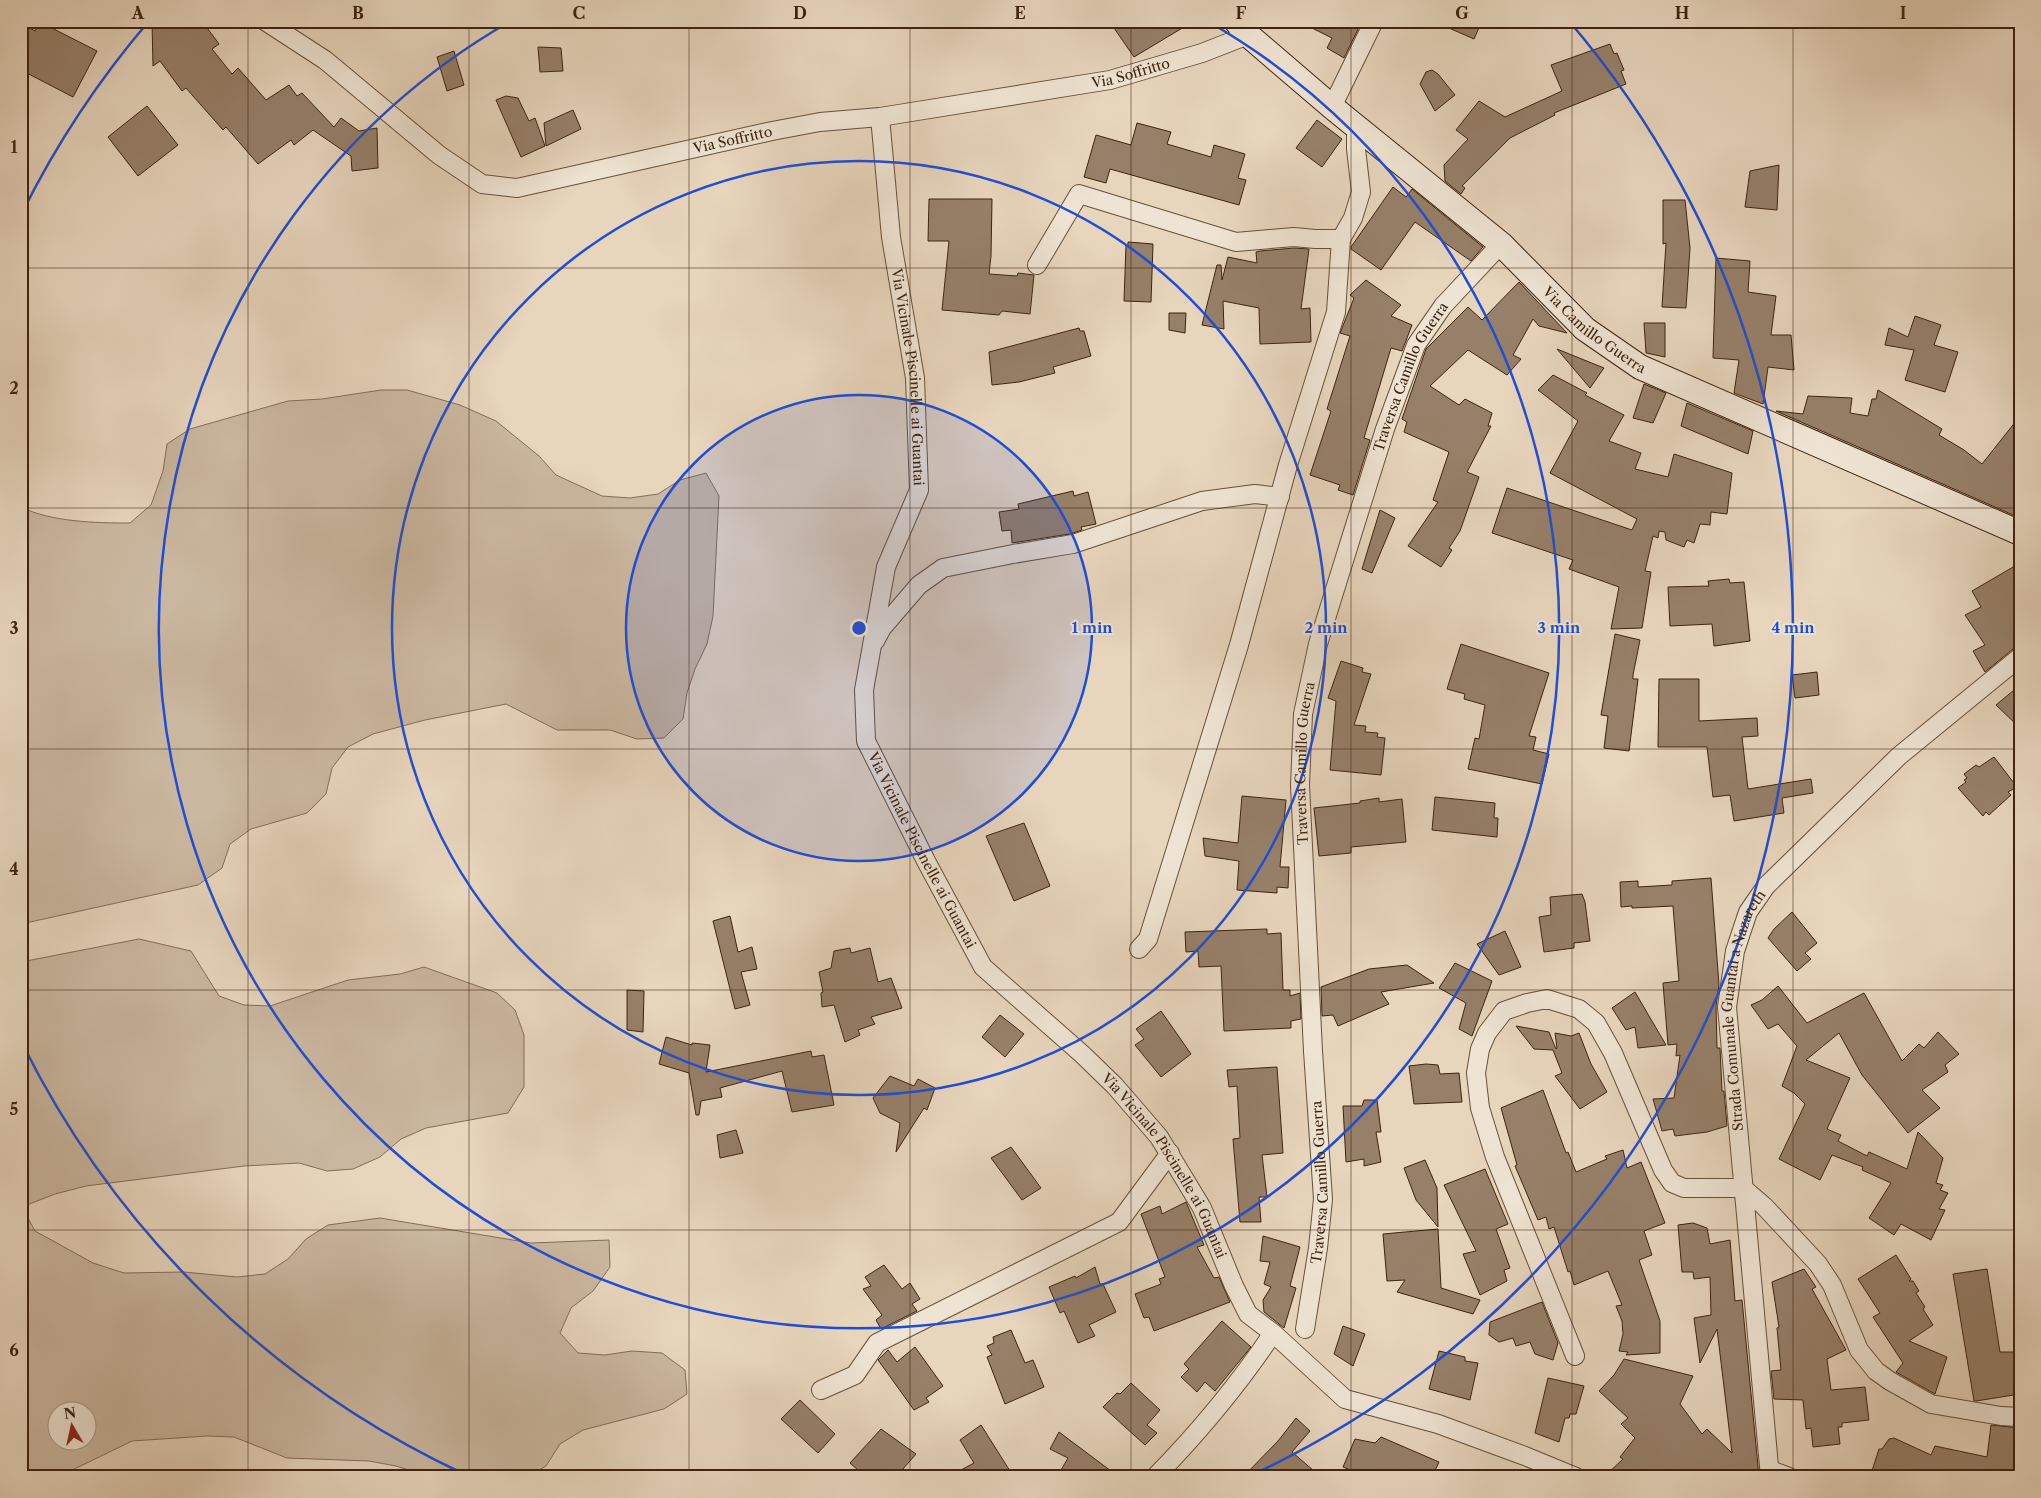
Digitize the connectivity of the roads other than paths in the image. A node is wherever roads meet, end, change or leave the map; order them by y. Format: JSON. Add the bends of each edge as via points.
{"nodes":[{"id":1,"x":265,"y":21,"type":"edge"},
{"id":2,"x":1374,"y":21,"type":"edge"},
{"id":3,"x":1242,"y":28,"type":"edge"},
{"id":4,"x":1332,"y":108,"type":"junction"},
{"id":5,"x":880,"y":117,"type":"junction"},
{"id":6,"x":1356,"y":127,"type":"junction"},
{"id":7,"x":1341,"y":239,"type":"junction"},
{"id":8,"x":1501,"y":244,"type":"junction"},
{"id":9,"x":1038,"y":265,"type":"dead end"},
{"id":10,"x":1280,"y":497,"type":"junction"},
{"id":11,"x":2020,"y":533,"type":"edge"},
{"id":12,"x":871,"y":647,"type":"junction"},
{"id":13,"x":2020,"y":657,"type":"edge"},
{"id":14,"x":1139,"y":949,"type":"dead end"},
{"id":15,"x":1170,"y":1153,"type":"junction"},
{"id":16,"x":1743,"y":1188,"type":"junction"},
{"id":17,"x":1305,"y":1329,"type":"dead end"},
{"id":18,"x":1273,"y":1334,"type":"junction"},
{"id":19,"x":1576,"y":1356,"type":"dead end"},
{"id":20,"x":821,"y":1390,"type":"dead end"},
{"id":21,"x":2020,"y":1416,"type":"edge"},
{"id":22,"x":1770,"y":1473,"type":"edge"},
{"id":23,"x":1155,"y":1477,"type":"edge"},
{"id":24,"x":1576,"y":1477,"type":"edge"},
{"id":25,"x":1789,"y":1477,"type":"edge"}],
"edges":[{"from":1,"to":5,"type":"street","name":"Via Soffritto","via":[[325,60],[438,155],[482,184],[517,188],[772,131],[820,122]]},
{"from":2,"to":4,"type":"street"},
{"from":3,"to":4,"type":"street","name":"Via Camillo Guerra"},
{"from":3,"to":5,"type":"street","name":"Via Soffritto","via":[[1202,53],[1110,80]]},
{"from":4,"to":6,"type":"street","name":"Via Camillo Guerra"},
{"from":5,"to":12,"type":"street","name":"Via Vicinale Piscinelle ai Guantai","via":[[891,237],[915,378],[919,490],[886,568]]},
{"from":6,"to":7,"type":"street","via":[[1361,192],[1353,218]]},
{"from":6,"to":8,"type":"street","name":"Via Camillo Guerra"},
{"from":7,"to":9,"type":"street","via":[[1294,237],[1236,242],[1079,194]]},
{"from":7,"to":10,"type":"street","via":[[1336,312]]},
{"from":8,"to":11,"type":"street","name":"Via Camillo Guerra","via":[[1585,329],[1640,367]]},
{"from":8,"to":17,"type":"street","name":"Traversa Camillo Guerra","via":[[1443,306],[1416,345],[1385,429],[1318,644],[1303,714],[1300,785],[1323,1199]]},
{"from":10,"to":12,"type":"street","via":[[1255,494],[1202,501],[1073,544],[942,568],[919,585],[882,628]]},
{"from":10,"to":14,"type":"street","via":[[1239,645],[1148,939]]},
{"from":12,"to":15,"type":"street","name":"Via Vicinale Piscinelle ai Guantai","via":[[864,690],[866,741],[983,967],[1082,1054]]},
{"from":13,"to":16,"type":"street","name":"Strada Comunale Guantai a Nazareth","via":[[1899,756],[1766,886],[1748,912],[1735,951],[1727,1007]]},
{"from":15,"to":18,"type":"street","name":"Via Vicinale Piscinelle ai Guantai","via":[[1202,1208],[1248,1314]]},
{"from":15,"to":20,"type":"street","via":[[1119,1222],[877,1343],[855,1375]]},
{"from":16,"to":19,"type":"street","via":[[1684,1188],[1672,1183],[1663,1170],[1613,1053],[1596,1023],[1579,1009],[1546,999],[1504,1011],[1487,1033],[1480,1049],[1476,1073],[1480,1108],[1494,1157]]},
{"from":16,"to":21,"type":"street","via":[[1818,1264],[1832,1285],[1859,1350],[1876,1371],[1931,1404],[2000,1416]]},
{"from":16,"to":22,"type":"street","name":"Strada Comunale Guantai a Nazareth"},
{"from":18,"to":23,"type":"street","via":[[1223,1402]]},
{"from":18,"to":24,"type":"street","name":"Via Vicinale Piscinelle ai Guantai","via":[[1345,1399],[1438,1424]]},
{"from":22,"to":25,"type":"street"}]}
